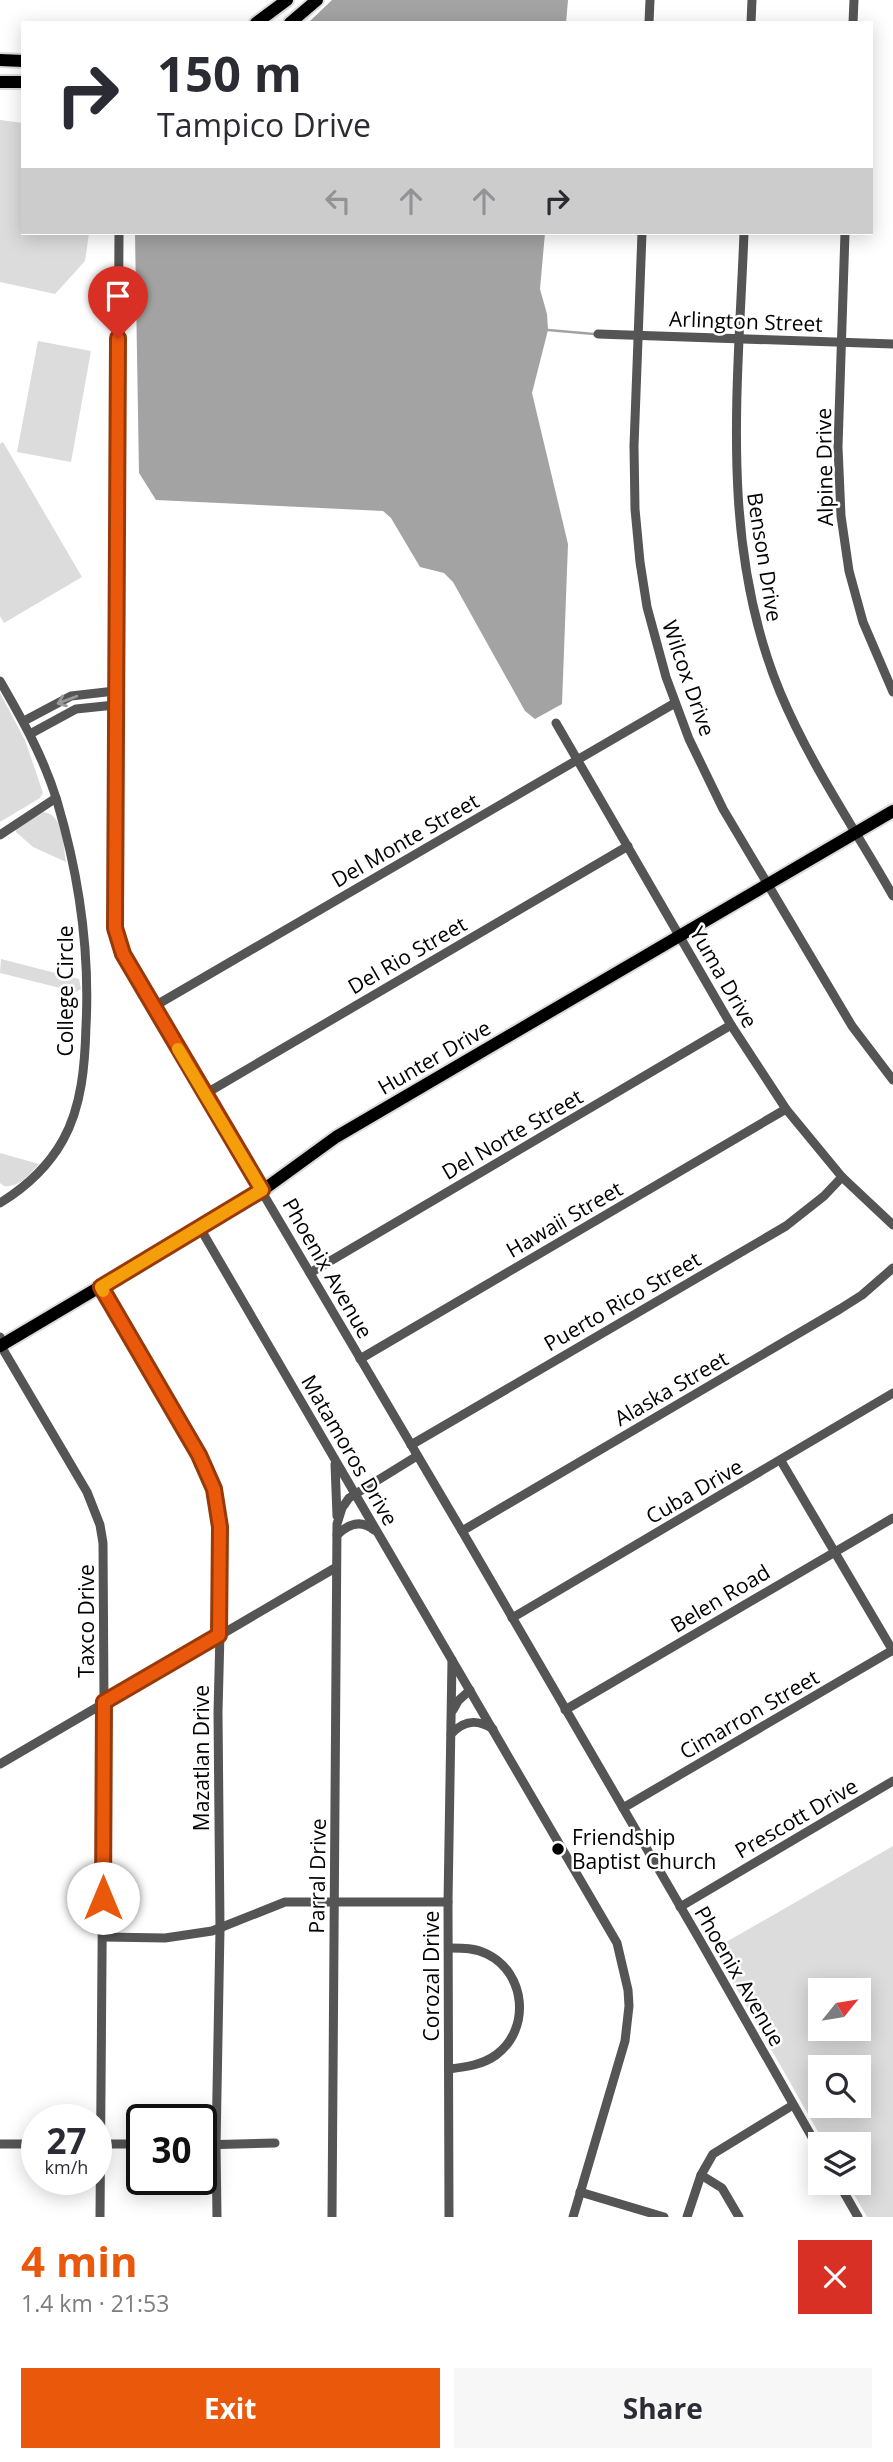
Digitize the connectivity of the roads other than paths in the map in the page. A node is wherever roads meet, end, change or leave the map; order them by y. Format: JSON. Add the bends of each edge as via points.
{"nodes":[{"id":1,"x":288,"y":0,"type":"edge"},
{"id":2,"x":317,"y":0,"type":"edge"},
{"id":3,"x":650,"y":0,"type":"edge"},
{"id":4,"x":752,"y":0,"type":"edge"},
{"id":5,"x":854,"y":0,"type":"edge"},
{"id":6,"x":259,"y":21,"type":"edge"},
{"id":7,"x":292,"y":21,"type":"edge"},
{"id":8,"x":649,"y":21,"type":"edge"},
{"id":9,"x":751,"y":21,"type":"edge"},
{"id":10,"x":853,"y":21,"type":"edge"},
{"id":11,"x":0,"y":60,"type":"edge"},
{"id":12,"x":21,"y":61,"type":"edge"},
{"id":13,"x":0,"y":82,"type":"edge"},
{"id":14,"x":21,"y":82,"type":"edge"},
{"id":15,"x":119,"y":235,"type":"edge"},
{"id":16,"x":642,"y":235,"type":"edge"},
{"id":17,"x":744,"y":235,"type":"edge"},
{"id":18,"x":845,"y":235,"type":"edge"},
{"id":19,"x":598,"y":334,"type":"dead end"},
{"id":20,"x":638,"y":335,"type":"junction"},
{"id":21,"x":740,"y":338,"type":"junction"},
{"id":22,"x":841,"y":342,"type":"junction"},
{"id":23,"x":893,"y":344,"type":"edge"},
{"id":24,"x":0,"y":681,"type":"edge"},
{"id":25,"x":115,"y":691,"type":"junction"},
{"id":26,"x":893,"y":692,"type":"edge"},
{"id":27,"x":675,"y":704,"type":"junction"},
{"id":28,"x":115,"y":705,"type":"junction"},
{"id":29,"x":23,"y":721,"type":"junction"},
{"id":30,"x":556,"y":723,"type":"dead end"},
{"id":31,"x":30,"y":734,"type":"junction"},
{"id":32,"x":577,"y":761,"type":"junction"},
{"id":33,"x":56,"y":798,"type":"junction"},
{"id":34,"x":893,"y":810,"type":"edge"},
{"id":35,"x":856,"y":832,"type":"junction"},
{"id":36,"x":0,"y":835,"type":"edge"},
{"id":37,"x":628,"y":846,"type":"junction"},
{"id":38,"x":768,"y":884,"type":"junction"},
{"id":39,"x":893,"y":896,"type":"edge"},
{"id":40,"x":680,"y":936,"type":"junction"},
{"id":41,"x":153,"y":1007,"type":"junction"},
{"id":42,"x":732,"y":1025,"type":"junction"},
{"id":43,"x":893,"y":1080,"type":"edge"},
{"id":44,"x":205,"y":1094,"type":"junction"},
{"id":45,"x":786,"y":1109,"type":"junction"},
{"id":46,"x":842,"y":1177,"type":"junction"},
{"id":47,"x":262,"y":1190,"type":"junction"},
{"id":48,"x":1,"y":1200,"type":"edge"},
{"id":49,"x":893,"y":1225,"type":"edge"},
{"id":50,"x":200,"y":1228,"type":"junction"},
{"id":51,"x":893,"y":1268,"type":"edge"},
{"id":52,"x":310,"y":1273,"type":"junction"},
{"id":53,"x":101,"y":1287,"type":"junction"},
{"id":54,"x":0,"y":1343,"type":"edge"},
{"id":55,"x":360,"y":1359,"type":"junction"},
{"id":56,"x":893,"y":1393,"type":"edge"},
{"id":57,"x":411,"y":1445,"type":"junction"},
{"id":58,"x":417,"y":1456,"type":"junction"},
{"id":59,"x":334,"y":1458,"type":"junction"},
{"id":60,"x":781,"y":1461,"type":"junction"},
{"id":61,"x":354,"y":1494,"type":"junction"},
{"id":62,"x":893,"y":1518,"type":"edge"},
{"id":63,"x":337,"y":1524,"type":"junction"},
{"id":64,"x":462,"y":1531,"type":"junction"},
{"id":65,"x":379,"y":1534,"type":"junction"},
{"id":66,"x":337,"y":1535,"type":"junction"},
{"id":67,"x":834,"y":1551,"type":"junction"},
{"id":68,"x":335,"y":1568,"type":"junction"},
{"id":69,"x":512,"y":1618,"type":"junction"},
{"id":70,"x":219,"y":1635,"type":"junction"},
{"id":71,"x":893,"y":1650,"type":"edge"},
{"id":72,"x":452,"y":1658,"type":"junction"},
{"id":73,"x":470,"y":1690,"type":"junction"},
{"id":74,"x":104,"y":1702,"type":"junction"},
{"id":75,"x":565,"y":1710,"type":"junction"},
{"id":76,"x":451,"y":1716,"type":"junction"},
{"id":77,"x":493,"y":1729,"type":"junction"},
{"id":78,"x":451,"y":1734,"type":"junction"},
{"id":79,"x":0,"y":1764,"type":"edge"},
{"id":80,"x":893,"y":1781,"type":"edge"},
{"id":81,"x":623,"y":1808,"type":"junction"},
{"id":82,"x":448,"y":1902,"type":"junction"},
{"id":83,"x":334,"y":1903,"type":"junction"},
{"id":84,"x":680,"y":1907,"type":"junction"},
{"id":85,"x":220,"y":1929,"type":"junction"},
{"id":86,"x":104,"y":1937,"type":"junction"},
{"id":87,"x":450,"y":1948,"type":"junction"},
{"id":88,"x":449,"y":2069,"type":"junction"},
{"id":89,"x":100,"y":2104,"type":"edge"},
{"id":90,"x":217,"y":2104,"type":"edge"},
{"id":91,"x":793,"y":2105,"type":"junction"},
{"id":92,"x":809,"y":2132,"type":"edge"},
{"id":93,"x":275,"y":2143,"type":"dead end"},
{"id":94,"x":0,"y":2144,"type":"edge"},
{"id":95,"x":21,"y":2144,"type":"edge"},
{"id":96,"x":217,"y":2146,"type":"edge"},
{"id":97,"x":701,"y":2175,"type":"junction"},
{"id":98,"x":580,"y":2192,"type":"junction"},
{"id":99,"x":100,"y":2195,"type":"edge"},
{"id":100,"x":217,"y":2195,"type":"edge"},
{"id":101,"x":845,"y":2195,"type":"edge"},
{"id":102,"x":100,"y":2217,"type":"edge"},
{"id":103,"x":217,"y":2217,"type":"edge"},
{"id":104,"x":332,"y":2217,"type":"edge"},
{"id":105,"x":449,"y":2217,"type":"edge"},
{"id":106,"x":573,"y":2217,"type":"edge"},
{"id":107,"x":664,"y":2217,"type":"edge"},
{"id":108,"x":687,"y":2217,"type":"edge"},
{"id":109,"x":739,"y":2217,"type":"edge"},
{"id":110,"x":858,"y":2217,"type":"edge"}],
"edges":[{"from":1,"to":6,"type":"main road"},
{"from":2,"to":7,"type":"main road"},
{"from":3,"to":8,"type":"street"},
{"from":4,"to":9,"type":"street"},
{"from":5,"to":10,"type":"street"},
{"from":11,"to":12,"type":"main road"},
{"from":13,"to":14,"type":"main road"},
{"from":15,"to":25,"type":"street","name":"Phoenix Avenue"},
{"from":16,"to":20,"type":"street","name":"Wilcox Drive"},
{"from":17,"to":21,"type":"street","name":"Benson Drive"},
{"from":18,"to":22,"type":"street","name":"Alpine Drive"},
{"from":19,"to":20,"type":"street","name":"Arlington Street"},
{"from":20,"to":21,"type":"street","name":"Arlington Street"},
{"from":20,"to":27,"type":"street","name":"Wilcox Drive","via":[[637,541],[653,634]]},
{"from":21,"to":22,"type":"street","name":"Arlington Street"},
{"from":21,"to":35,"type":"street","name":"Benson Drive","via":[[737,497],[751,606],[794,725]]},
{"from":22,"to":23,"type":"street","name":"Arlington Street"},
{"from":22,"to":26,"type":"street","name":"Alpine Drive","via":[[838,485],[844,546],[863,622]]},
{"from":24,"to":29,"type":"street","name":"College Circle"},
{"from":25,"to":28,"type":"street","name":"Phoenix Avenue"},
{"from":25,"to":29,"type":"street","one_way":true,"via":[[71,696]]},
{"from":27,"to":32,"type":"street","name":"Del Monte Street"},
{"from":27,"to":38,"type":"street","name":"Wilcox Drive","via":[[711,786]]},
{"from":28,"to":31,"type":"street","via":[[76,709]]},
{"from":28,"to":41,"type":"street","name":"Phoenix Avenue","via":[[115,928],[123,954]]},
{"from":29,"to":31,"type":"street","name":"College Circle"},
{"from":30,"to":32,"type":"street","name":"Yuma Drive"},
{"from":31,"to":33,"type":"street","name":"College Circle"},
{"from":32,"to":37,"type":"street","name":"Yuma Drive"},
{"from":32,"to":41,"type":"street","name":"Del Monte Street"},
{"from":33,"to":36,"type":"street"},
{"from":33,"to":48,"type":"street","name":"College Circle","via":[[76,873],[87,951],[79,1096],[63,1140],[40,1174]]},
{"from":34,"to":35,"type":"main road","name":"Hunter Drive"},
{"from":35,"to":38,"type":"main road","name":"Hunter Drive"},
{"from":35,"to":39,"type":"street","name":"Benson Drive"},
{"from":37,"to":40,"type":"street","name":"Yuma Drive"},
{"from":37,"to":44,"type":"street","name":"Del Rio Street"},
{"from":38,"to":40,"type":"main road","name":"Hunter Drive"},
{"from":38,"to":43,"type":"street","name":"Wilcox Drive","via":[[852,1026]]},
{"from":40,"to":42,"type":"street","name":"Yuma Drive"},
{"from":40,"to":47,"type":"main road","name":"Hunter Drive","via":[[336,1137]]},
{"from":41,"to":44,"type":"street","name":"Phoenix Avenue"},
{"from":42,"to":45,"type":"street","name":"Yuma Drive"},
{"from":42,"to":52,"type":"street","name":"Del Norte Street"},
{"from":44,"to":47,"type":"street","name":"Phoenix Avenue"},
{"from":45,"to":46,"type":"street","name":"Yuma Drive"},
{"from":45,"to":55,"type":"street","name":"Hawaii Street"},
{"from":46,"to":49,"type":"street","name":"Yuma Drive"},
{"from":46,"to":57,"type":"street","name":"Puerto Rico Street","via":[[786,1226]]},
{"from":47,"to":50,"type":"main road","name":"Hunter Drive"},
{"from":47,"to":52,"type":"street","name":"Phoenix Avenue"},
{"from":50,"to":53,"type":"main road","name":"Hunter Drive"},
{"from":50,"to":59,"type":"street","name":"Matamoros Drive"},
{"from":51,"to":64,"type":"street","name":"Alaska Street","via":[[840,1310]]},
{"from":52,"to":55,"type":"street","name":"Phoenix Avenue"},
{"from":53,"to":54,"type":"main road","name":"Hunter Drive"},
{"from":53,"to":70,"type":"street","name":"Mazatlan Drive","via":[[199,1455],[214,1489],[220,1540]]},
{"from":54,"to":74,"type":"street","name":"Taxco Drive","via":[[87,1492],[100,1525]]},
{"from":55,"to":57,"type":"street","name":"Phoenix Avenue"},
{"from":56,"to":60,"type":"street","name":"Cuba Drive"},
{"from":57,"to":58,"type":"street","name":"Phoenix Avenue"},
{"from":58,"to":61,"type":"street"},
{"from":58,"to":64,"type":"street","name":"Phoenix Avenue"},
{"from":59,"to":61,"type":"street","name":"Matamoros Drive"},
{"from":59,"to":63,"type":"street","name":"Parral Drive"},
{"from":60,"to":67,"type":"street"},
{"from":60,"to":69,"type":"street","name":"Cuba Drive"},
{"from":61,"to":63,"type":"street","name":"Parral Drive","via":[[342,1508]]},
{"from":61,"to":65,"type":"street","name":"Matamoros Drive"},
{"from":62,"to":67,"type":"street","name":"Belen Road"},
{"from":63,"to":66,"type":"street","name":"Parral Drive"},
{"from":64,"to":69,"type":"street","name":"Phoenix Avenue"},
{"from":65,"to":66,"type":"street","via":[[357,1523]]},
{"from":65,"to":72,"type":"street","name":"Matamoros Drive"},
{"from":66,"to":68,"type":"street","name":"Parral Drive"},
{"from":67,"to":71,"type":"street"},
{"from":67,"to":75,"type":"street","name":"Belen Road"},
{"from":68,"to":70,"type":"street"},
{"from":68,"to":83,"type":"street","name":"Parral Drive"},
{"from":69,"to":75,"type":"street","name":"Phoenix Avenue"},
{"from":70,"to":74,"type":"street"},
{"from":70,"to":85,"type":"street","name":"Mazatlan Drive"},
{"from":71,"to":81,"type":"street","name":"Cimarron Street"},
{"from":72,"to":73,"type":"street","name":"Matamoros Drive"},
{"from":72,"to":76,"type":"street","name":"Corozal Drive"},
{"from":73,"to":76,"type":"street"},
{"from":73,"to":77,"type":"street","name":"Matamoros Drive"},
{"from":74,"to":79,"type":"street"},
{"from":74,"to":86,"type":"street","name":"Taxco Drive"},
{"from":75,"to":81,"type":"street","name":"Phoenix Avenue"},
{"from":76,"to":78,"type":"street","name":"Corozal Drive"},
{"from":77,"to":78,"type":"street","via":[[472,1722]]},
{"from":77,"to":98,"type":"street","name":"Matamoros Drive","via":[[610,1928],[626,1977],[625,2041]]},
{"from":78,"to":82,"type":"street","name":"Corozal Drive"},
{"from":80,"to":84,"type":"street","name":"Prescott Drive"},
{"from":81,"to":84,"type":"street","name":"Phoenix Avenue"},
{"from":82,"to":83,"type":"street"},
{"from":82,"to":87,"type":"street","name":"Corozal Drive"},
{"from":83,"to":85,"type":"street","via":[[285,1902]]},
{"from":83,"to":104,"type":"street","name":"Parral Drive"},
{"from":84,"to":91,"type":"street","name":"Phoenix Avenue"},
{"from":85,"to":86,"type":"street","via":[[165,1938]]},
{"from":85,"to":90,"type":"street","name":"Mazatlan Drive"},
{"from":86,"to":89,"type":"street","name":"Taxco Drive"},
{"from":87,"to":88,"type":"street","name":"Corozal Drive"},
{"from":87,"to":88,"type":"street","via":[[471,1948],[494,1958],[513,1980],[520,2003],[518,2024],[503,2049],[486,2061]]},
{"from":88,"to":105,"type":"street","name":"Corozal Drive"},
{"from":91,"to":92,"type":"street","name":"Phoenix Avenue"},
{"from":91,"to":97,"type":"street","via":[[713,2154]]},
{"from":93,"to":96,"type":"street"},
{"from":94,"to":95,"type":"street"},
{"from":97,"to":108,"type":"street"},
{"from":97,"to":109,"type":"street","via":[[722,2189]]},
{"from":98,"to":106,"type":"street","name":"Matamoros Drive"},
{"from":98,"to":107,"type":"street"},
{"from":99,"to":102,"type":"street","name":"Taxco Drive"},
{"from":100,"to":103,"type":"street","name":"Mazatlan Drive"},
{"from":101,"to":110,"type":"street"}]}
